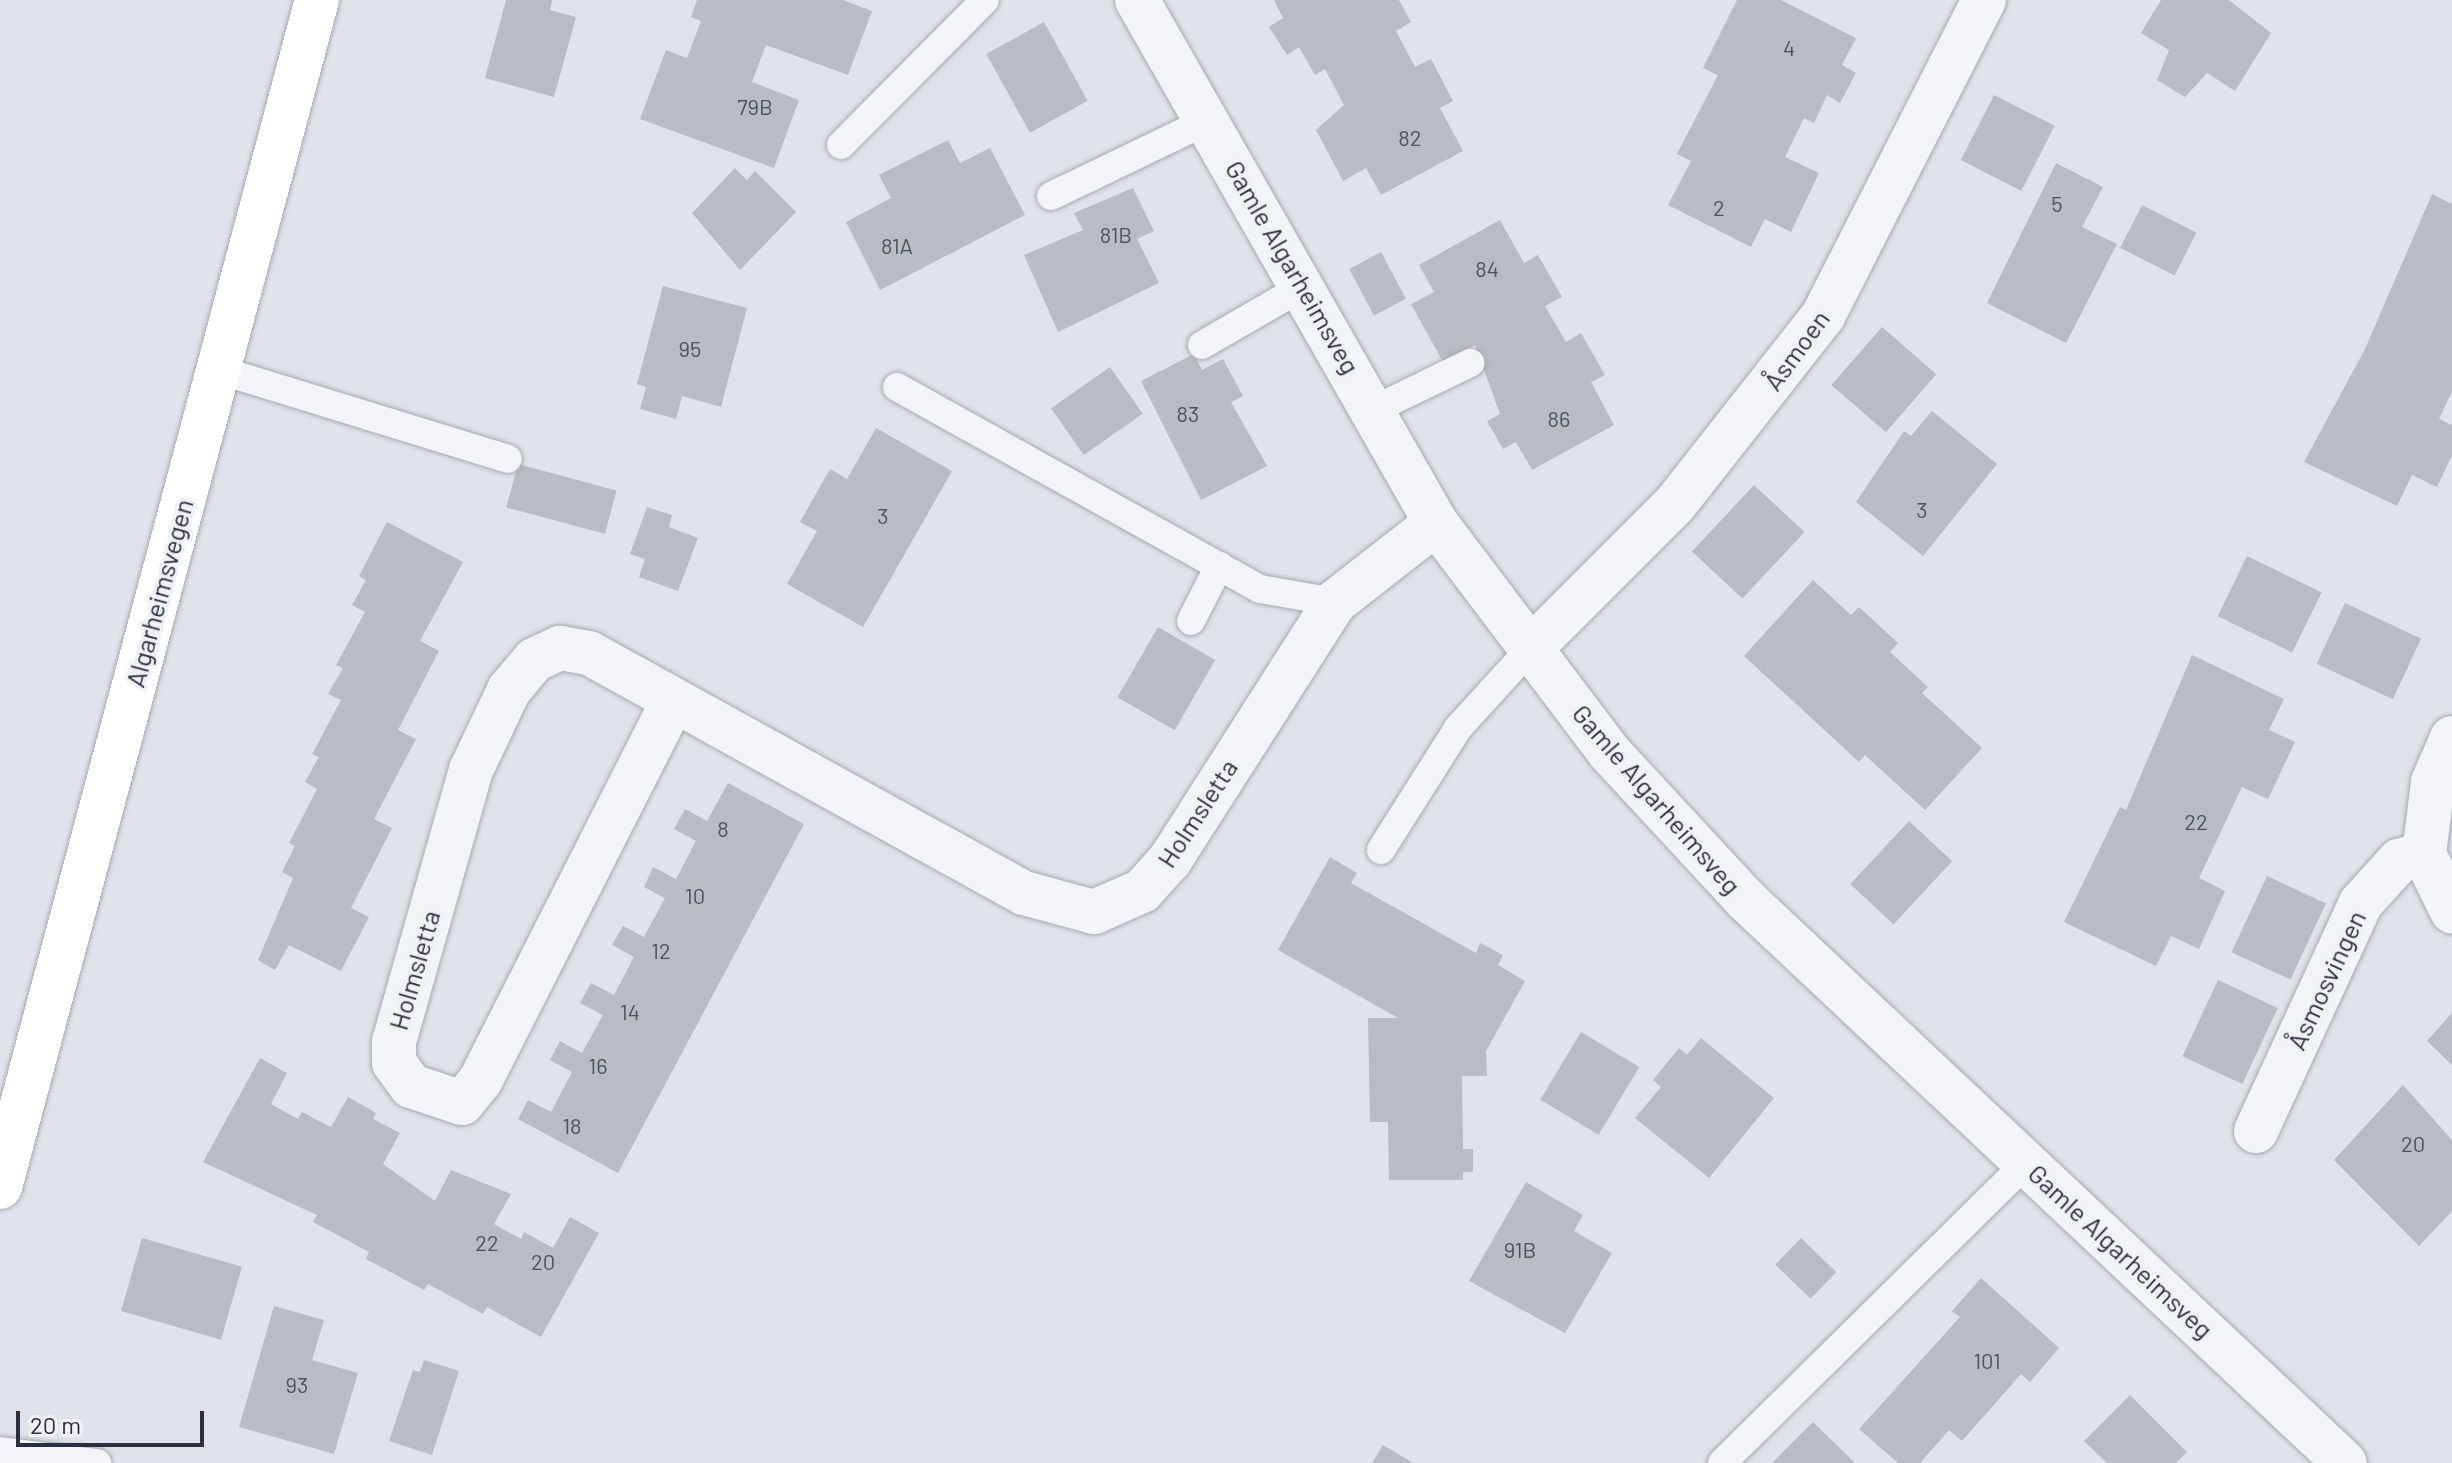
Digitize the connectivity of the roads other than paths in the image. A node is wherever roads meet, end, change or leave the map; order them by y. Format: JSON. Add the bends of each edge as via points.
{"nodes":[{"id":1,"x":317,"y":0,"type":"edge"},
{"id":2,"x":985,"y":0,"type":"edge"},
{"id":3,"x":1984,"y":0,"type":"edge"},
{"id":4,"x":1150,"y":7,"type":"edge"},
{"id":5,"x":1209,"y":120,"type":"junction"},
{"id":6,"x":841,"y":145,"type":"dead end"},
{"id":7,"x":1051,"y":196,"type":"dead end"},
{"id":8,"x":1304,"y":286,"type":"junction"},
{"id":9,"x":1202,"y":345,"type":"dead end"},
{"id":10,"x":1470,"y":363,"type":"dead end"},
{"id":11,"x":219,"y":370,"type":"junction"},
{"id":12,"x":897,"y":387,"type":"dead end"},
{"id":13,"x":1375,"y":409,"type":"junction"},
{"id":14,"x":508,"y":459,"type":"dead end"},
{"id":15,"x":1436,"y":523,"type":"junction"},
{"id":16,"x":1219,"y":566,"type":"junction"},
{"id":17,"x":1335,"y":602,"type":"junction"},
{"id":18,"x":1191,"y":621,"type":"dead end"},
{"id":19,"x":1532,"y":647,"type":"junction"},
{"id":20,"x":673,"y":701,"type":"junction"},
{"id":21,"x":2452,"y":738,"type":"edge"},
{"id":22,"x":1381,"y":850,"type":"dead end"},
{"id":23,"x":2424,"y":854,"type":"junction"},
{"id":24,"x":2452,"y":911,"type":"edge"},
{"id":25,"x":2256,"y":1131,"type":"dead end"},
{"id":26,"x":2027,"y":1162,"type":"junction"},
{"id":27,"x":0,"y":1187,"type":"edge"},
{"id":28,"x":0,"y":1451,"type":"edge"},
{"id":29,"x":97,"y":1463,"type":"edge"},
{"id":30,"x":1722,"y":1463,"type":"edge"},
{"id":31,"x":2345,"y":1463,"type":"edge"}],
"edges":[{"from":1,"to":11,"type":"main road","name":"Algarheimsvegen"},
{"from":2,"to":6,"type":"lane"},
{"from":3,"to":19,"type":"street","name":"Åsmoen","via":[[1823,316],[1675,504]]},
{"from":4,"to":5,"type":"street","name":"Gamle Algarheimsveg"},
{"from":5,"to":7,"type":"lane"},
{"from":5,"to":8,"type":"street","name":"Gamle Algarheimsveg"},
{"from":8,"to":9,"type":"lane"},
{"from":8,"to":13,"type":"street","name":"Gamle Algarheimsveg"},
{"from":10,"to":13,"type":"lane"},
{"from":11,"to":14,"type":"lane"},
{"from":11,"to":27,"type":"main road","name":"Algarheimsvegen"},
{"from":12,"to":16,"type":"lane"},
{"from":13,"to":15,"type":"street","name":"Gamle Algarheimsveg"},
{"from":15,"to":17,"type":"street","name":"Holmsletta"},
{"from":15,"to":19,"type":"street","name":"Gamle Algarheimsveg"},
{"from":16,"to":17,"type":"lane","via":[[1283,597]]},
{"from":16,"to":18,"type":"lane"},
{"from":17,"to":20,"type":"street","name":"Holmsletta","via":[[1170,860],[1142,891],[1094,912],[1024,893]]},
{"from":19,"to":22,"type":"lane","via":[[1458,728]]},
{"from":19,"to":26,"type":"street","name":"Gamle Algarheimsveg","via":[[1631,778],[1745,899]]},
{"from":20,"to":20,"type":"street","name":"Holmsletta","via":[[589,653],[560,648],[534,660],[509,690],[471,770],[394,1042],[394,1063],[411,1086],[462,1103],[480,1081]]},
{"from":21,"to":23,"type":"street","via":[[2433,782]]},
{"from":23,"to":24,"type":"street"},
{"from":23,"to":25,"type":"street","name":"Åsmosvingen","via":[[2399,861],[2361,903]]},
{"from":26,"to":30,"type":"lane"},
{"from":26,"to":31,"type":"street","name":"Gamle Algarheimsveg"},
{"from":28,"to":29,"type":"lane"}]}
